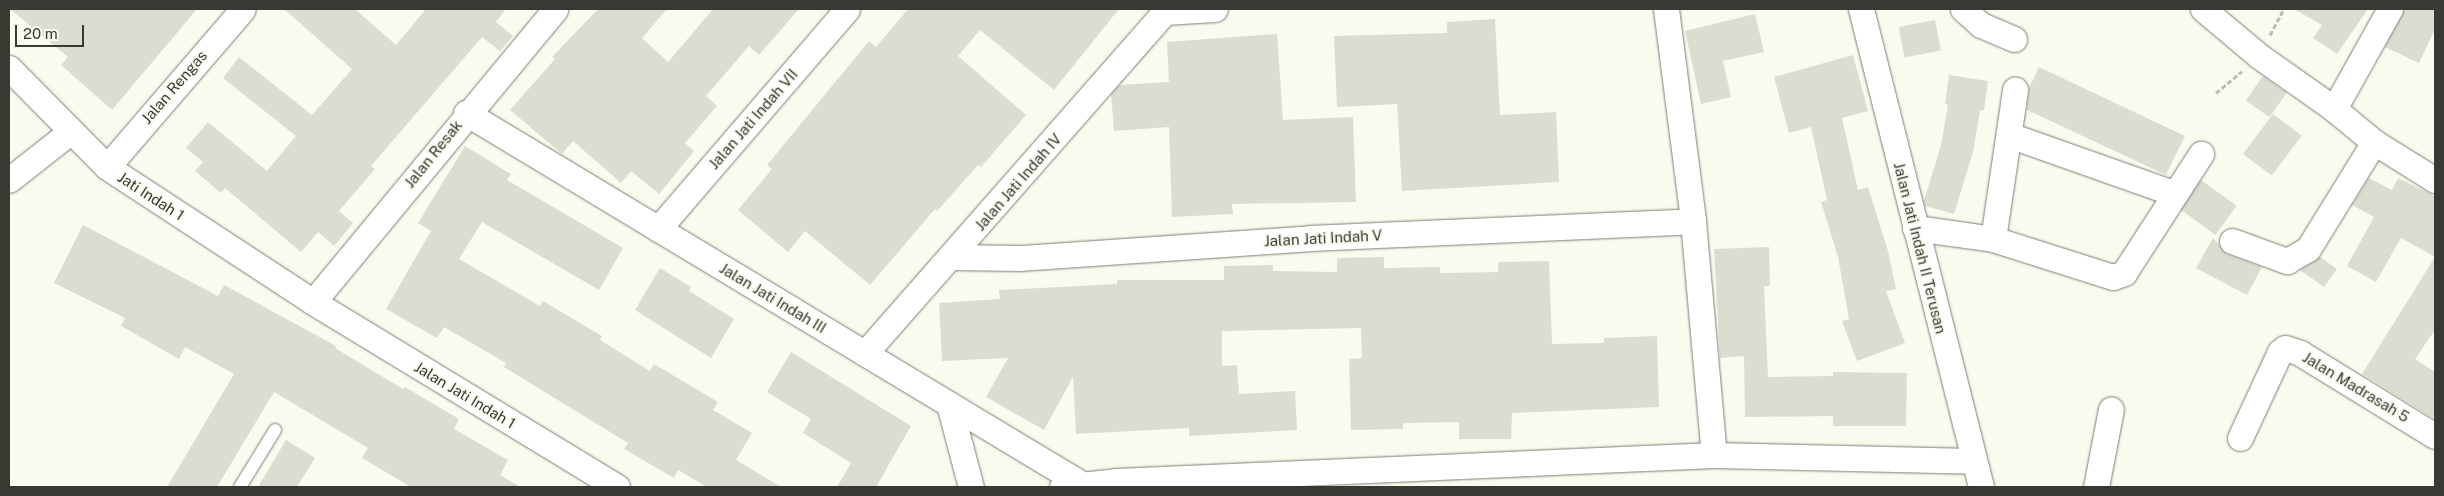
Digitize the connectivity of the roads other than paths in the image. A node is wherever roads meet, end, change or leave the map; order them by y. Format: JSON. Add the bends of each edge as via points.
{"nodes":[{"id":1,"x":243,"y":9,"type":"edge"},
{"id":2,"x":555,"y":9,"type":"edge"},
{"id":3,"x":847,"y":9,"type":"edge"},
{"id":4,"x":1215,"y":9,"type":"edge"},
{"id":5,"x":1666,"y":9,"type":"edge"},
{"id":6,"x":1861,"y":9,"type":"edge"},
{"id":7,"x":1963,"y":9,"type":"edge"},
{"id":8,"x":2203,"y":9,"type":"edge"},
{"id":9,"x":2390,"y":9,"type":"edge"},
{"id":10,"x":1166,"y":11,"type":"edge"},
{"id":11,"x":2014,"y":39,"type":"dead end"},
{"id":12,"x":9,"y":68,"type":"edge"},
{"id":13,"x":2015,"y":90,"type":"dead end"},
{"id":14,"x":2334,"y":109,"type":"junction"},
{"id":15,"x":466,"y":113,"type":"junction"},
{"id":16,"x":70,"y":132,"type":"junction"},
{"id":17,"x":2009,"y":135,"type":"junction"},
{"id":18,"x":2374,"y":142,"type":"junction"},
{"id":19,"x":2201,"y":154,"type":"dead end"},
{"id":20,"x":107,"y":167,"type":"junction"},
{"id":21,"x":9,"y":180,"type":"edge"},
{"id":22,"x":2435,"y":180,"type":"edge"},
{"id":23,"x":2173,"y":193,"type":"junction"},
{"id":24,"x":1693,"y":221,"type":"junction"},
{"id":25,"x":1915,"y":228,"type":"junction"},
{"id":26,"x":658,"y":229,"type":"junction"},
{"id":27,"x":1993,"y":239,"type":"junction"},
{"id":28,"x":2232,"y":242,"type":"dead end"},
{"id":29,"x":953,"y":257,"type":"junction"},
{"id":30,"x":313,"y":302,"type":"junction"},
{"id":31,"x":866,"y":353,"type":"junction"},
{"id":32,"x":949,"y":404,"type":"junction"},
{"id":33,"x":2111,"y":409,"type":"dead end"},
{"id":34,"x":275,"y":430,"type":"dead end"},
{"id":35,"x":2435,"y":436,"type":"edge"},
{"id":36,"x":2240,"y":438,"type":"dead end"},
{"id":37,"x":1714,"y":455,"type":"junction"},
{"id":38,"x":1973,"y":461,"type":"junction"},
{"id":39,"x":1071,"y":485,"type":"edge"},
{"id":40,"x":240,"y":487,"type":"edge"},
{"id":41,"x":617,"y":487,"type":"edge"},
{"id":42,"x":971,"y":487,"type":"edge"},
{"id":43,"x":1981,"y":487,"type":"edge"},
{"id":44,"x":2096,"y":487,"type":"edge"}],
"edges":[{"from":1,"to":20,"type":"street","name":"Jalan Rengas"},
{"from":2,"to":15,"type":"street","name":"Jalan Resak"},
{"from":3,"to":26,"type":"street","name":"Jalan Jati Indah VII"},
{"from":4,"to":10,"type":"street"},
{"from":5,"to":24,"type":"street"},
{"from":6,"to":25,"type":"street","name":"Jalan Jati Indah II Terusan"},
{"from":7,"to":11,"type":"street","via":[[1981,25]]},
{"from":8,"to":14,"type":"street","via":[[2259,56]]},
{"from":9,"to":14,"type":"street"},
{"from":10,"to":29,"type":"street","name":"Jalan Jati Indah IV"},
{"from":12,"to":16,"type":"street","name":"Jati Indah 1"},
{"from":13,"to":17,"type":"street"},
{"from":14,"to":18,"type":"street"},
{"from":15,"to":26,"type":"street","name":"Jalan Jati Indah III"},
{"from":15,"to":30,"type":"street","name":"Jalan Resak"},
{"from":16,"to":20,"type":"street","name":"Jati Indah 1"},
{"from":16,"to":21,"type":"street"},
{"from":17,"to":23,"type":"street"},
{"from":17,"to":27,"type":"street"},
{"from":18,"to":22,"type":"street"},
{"from":18,"to":28,"type":"street","via":[[2308,249],[2287,261]]},
{"from":19,"to":23,"type":"street"},
{"from":20,"to":30,"type":"street","name":"Jati Indah 1"},
{"from":23,"to":27,"type":"street","via":[[2124,273],[2113,277]]},
{"from":24,"to":29,"type":"street","name":"Jalan Jati Indah V","via":[[1310,238],[1020,258]]},
{"from":24,"to":37,"type":"street"},
{"from":25,"to":27,"type":"street"},
{"from":25,"to":38,"type":"street","name":"Jalan Jati Indah II Terusan"},
{"from":26,"to":31,"type":"street","name":"Jalan Jati Indah III"},
{"from":29,"to":31,"type":"street","name":"Jalan Jati Indah IV"},
{"from":30,"to":41,"type":"street","name":"Jalan Jati Indah 1"},
{"from":31,"to":32,"type":"street","name":"Jalan Jati Indah III"},
{"from":32,"to":39,"type":"street","name":"Jalan Jati Indah III"},
{"from":32,"to":42,"type":"street"},
{"from":33,"to":44,"type":"street"},
{"from":34,"to":40,"type":"lane"},
{"from":35,"to":36,"type":"street","name":"Jalan Madrasah 5","via":[[2300,353],[2286,348],[2280,352]]},
{"from":37,"to":38,"type":"street"},
{"from":37,"to":39,"type":"street"},
{"from":38,"to":43,"type":"street","name":"Jalan Jati Indah II Terusan"}]}
